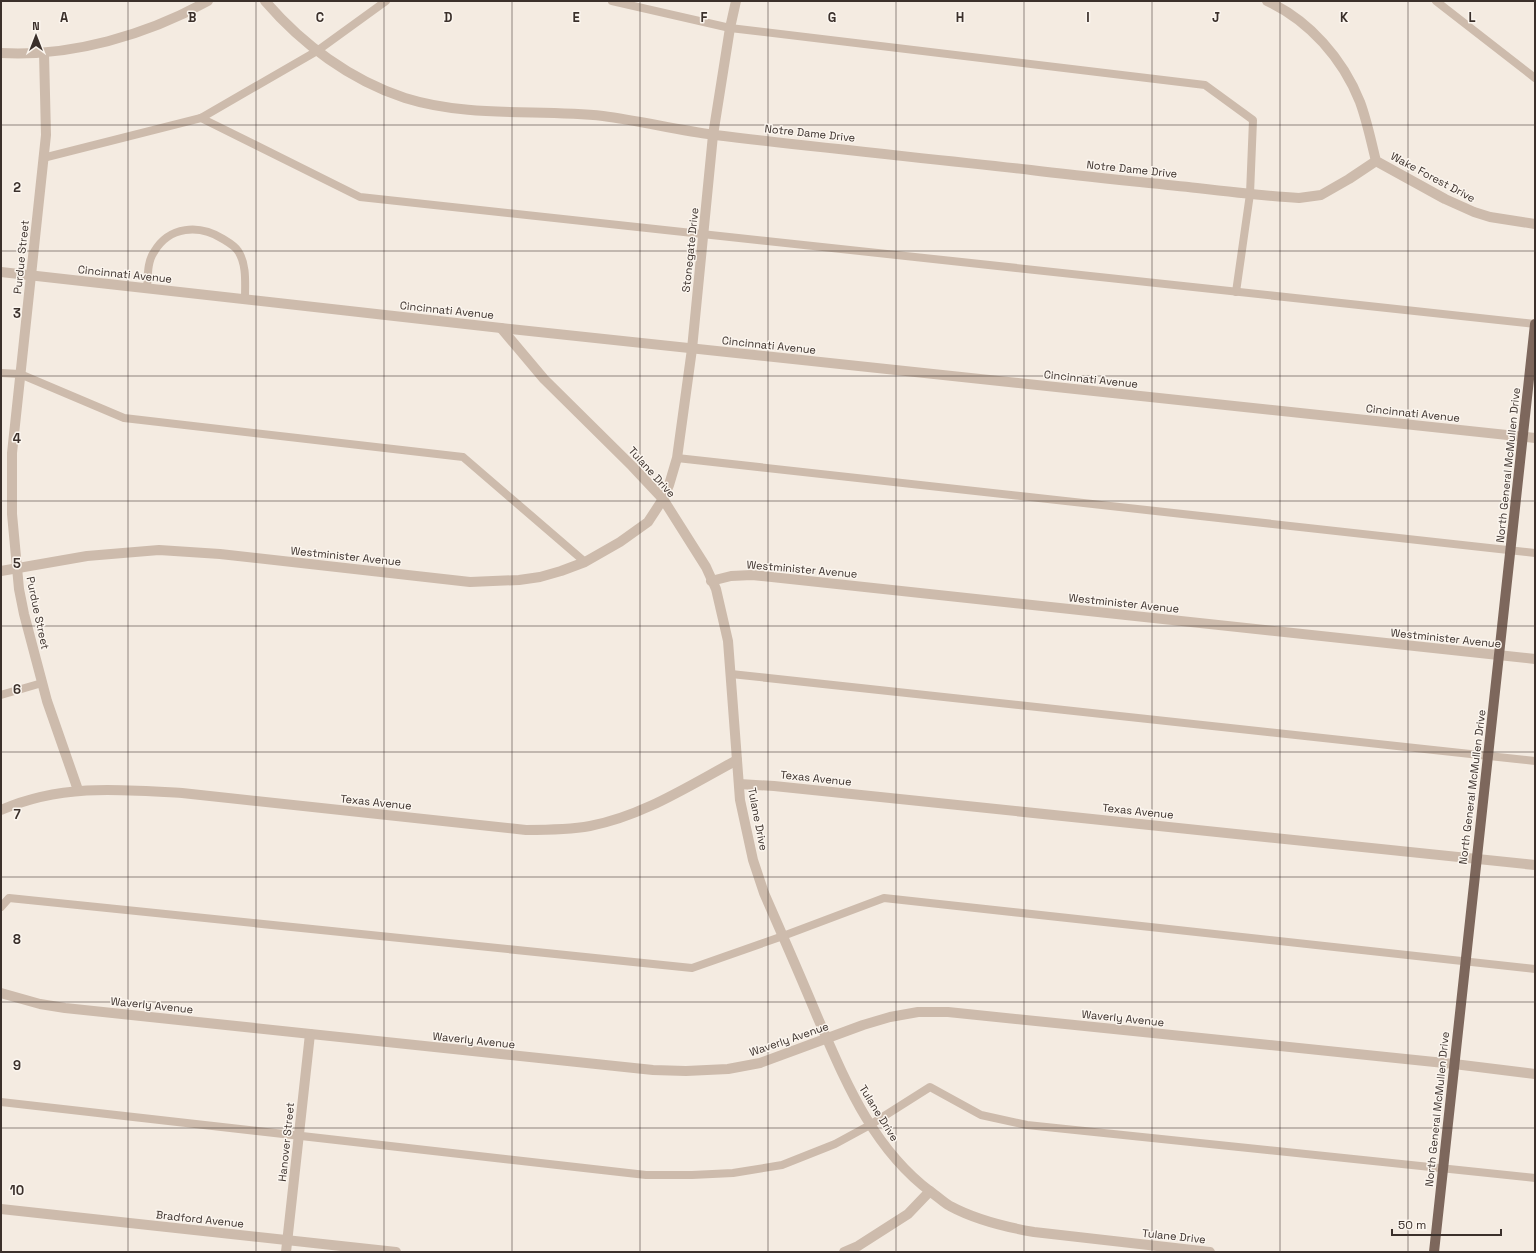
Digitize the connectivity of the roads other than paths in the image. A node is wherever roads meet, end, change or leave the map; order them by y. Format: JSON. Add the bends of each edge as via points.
{"nodes":[{"id":1,"x":208,"y":1,"type":"edge"},
{"id":2,"x":264,"y":1,"type":"edge"},
{"id":3,"x":386,"y":1,"type":"edge"},
{"id":4,"x":612,"y":1,"type":"edge"},
{"id":5,"x":736,"y":1,"type":"edge"},
{"id":6,"x":1267,"y":1,"type":"edge"},
{"id":7,"x":1436,"y":1,"type":"edge"},
{"id":8,"x":730,"y":28,"type":"junction"},
{"id":9,"x":317,"y":51,"type":"junction"},
{"id":10,"x":1,"y":53,"type":"edge"},
{"id":11,"x":44,"y":53,"type":"junction"},
{"id":12,"x":1535,"y":78,"type":"edge"},
{"id":13,"x":201,"y":118,"type":"junction"},
{"id":14,"x":713,"y":135,"type":"junction"},
{"id":15,"x":43,"y":158,"type":"junction"},
{"id":16,"x":1376,"y":161,"type":"junction"},
{"id":17,"x":1250,"y":194,"type":"junction"},
{"id":18,"x":1535,"y":224,"type":"edge"},
{"id":19,"x":703,"y":234,"type":"junction"},
{"id":20,"x":1,"y":272,"type":"edge"},
{"id":21,"x":31,"y":275,"type":"junction"},
{"id":22,"x":148,"y":288,"type":"junction"},
{"id":23,"x":1236,"y":292,"type":"junction"},
{"id":24,"x":245,"y":299,"type":"junction"},
{"id":25,"x":1535,"y":324,"type":"edge"},
{"id":26,"x":501,"y":328,"type":"junction"},
{"id":27,"x":692,"y":348,"type":"junction"},
{"id":28,"x":1,"y":373,"type":"edge"},
{"id":29,"x":20,"y":374,"type":"junction"},
{"id":30,"x":1522,"y":437,"type":"junction"},
{"id":31,"x":1535,"y":438,"type":"edge"},
{"id":32,"x":677,"y":458,"type":"junction"},
{"id":33,"x":663,"y":499,"type":"junction"},
{"id":34,"x":1511,"y":551,"type":"junction"},
{"id":35,"x":1535,"y":553,"type":"edge"},
{"id":36,"x":585,"y":562,"type":"junction"},
{"id":37,"x":17,"y":567,"type":"junction"},
{"id":38,"x":1,"y":571,"type":"edge"},
{"id":39,"x":711,"y":580,"type":"junction"},
{"id":40,"x":1499,"y":655,"type":"junction"},
{"id":41,"x":1535,"y":659,"type":"edge"},
{"id":42,"x":731,"y":674,"type":"junction"},
{"id":43,"x":42,"y":683,"type":"junction"},
{"id":44,"x":1,"y":696,"type":"edge"},
{"id":45,"x":1488,"y":756,"type":"junction"},
{"id":46,"x":737,"y":760,"type":"junction"},
{"id":47,"x":1535,"y":761,"type":"edge"},
{"id":48,"x":739,"y":784,"type":"junction"},
{"id":49,"x":78,"y":790,"type":"junction"},
{"id":50,"x":1,"y":810,"type":"edge"},
{"id":51,"x":1476,"y":858,"type":"junction"},
{"id":52,"x":1535,"y":865,"type":"edge"},
{"id":53,"x":1,"y":907,"type":"edge"},
{"id":54,"x":783,"y":936,"type":"junction"},
{"id":55,"x":1465,"y":961,"type":"junction"},
{"id":56,"x":1535,"y":969,"type":"edge"},
{"id":57,"x":1,"y":993,"type":"edge"},
{"id":58,"x":310,"y":1034,"type":"junction"},
{"id":59,"x":828,"y":1039,"type":"junction"},
{"id":60,"x":1454,"y":1064,"type":"junction"},
{"id":61,"x":1535,"y":1074,"type":"edge"},
{"id":62,"x":1,"y":1102,"type":"edge"},
{"id":63,"x":870,"y":1125,"type":"junction"},
{"id":64,"x":299,"y":1136,"type":"junction"},
{"id":65,"x":1443,"y":1169,"type":"junction"},
{"id":66,"x":1535,"y":1178,"type":"edge"},
{"id":67,"x":930,"y":1191,"type":"junction"},
{"id":68,"x":1,"y":1209,"type":"edge"},
{"id":69,"x":287,"y":1240,"type":"junction"},
{"id":70,"x":286,"y":1252,"type":"edge"},
{"id":71,"x":396,"y":1252,"type":"edge"},
{"id":72,"x":844,"y":1252,"type":"edge"},
{"id":73,"x":1210,"y":1252,"type":"edge"},
{"id":74,"x":1434,"y":1252,"type":"edge"}],
"edges":[{"from":1,"to":11,"type":"street","via":[[185,14],[140,32]]},
{"from":2,"to":9,"type":"street","name":"Notre Dame Drive","via":[[285,24]]},
{"from":3,"to":9,"type":"lane"},
{"from":4,"to":8,"type":"lane"},
{"from":5,"to":8,"type":"street","name":"Stonegate Drive"},
{"from":6,"to":16,"type":"street","name":"Wake Forest Drive","via":[[1304,24],[1323,42],[1343,68],[1360,104]]},
{"from":7,"to":12,"type":"lane"},
{"from":8,"to":14,"type":"street","name":"Stonegate Drive"},
{"from":8,"to":17,"type":"lane","via":[[1205,85],[1253,120]]},
{"from":9,"to":13,"type":"lane"},
{"from":9,"to":14,"type":"street","name":"Notre Dame Drive","via":[[387,91],[441,107],[604,116]]},
{"from":10,"to":11,"type":"street"},
{"from":11,"to":15,"type":"street","name":"Purdue Street","via":[[46,135]]},
{"from":13,"to":15,"type":"lane"},
{"from":13,"to":19,"type":"lane","via":[[360,197]]},
{"from":14,"to":17,"type":"street","name":"Notre Dame Drive"},
{"from":14,"to":19,"type":"street","name":"Stonegate Drive"},
{"from":15,"to":21,"type":"street","name":"Purdue Street"},
{"from":16,"to":17,"type":"street","name":"Notre Dame Drive","via":[[1320,194],[1299,198]]},
{"from":16,"to":18,"type":"street","name":"Wake Forest Drive","via":[[1459,206],[1490,217]]},
{"from":17,"to":23,"type":"lane"},
{"from":19,"to":23,"type":"lane"},
{"from":19,"to":27,"type":"street","name":"Stonegate Drive"},
{"from":20,"to":21,"type":"street","name":"Cincinnati Avenue"},
{"from":21,"to":22,"type":"street","name":"Cincinnati Avenue"},
{"from":21,"to":29,"type":"street","name":"Purdue Street"},
{"from":22,"to":24,"type":"street","name":"Cincinnati Avenue"},
{"from":22,"to":24,"type":"lane","via":[[149,263],[153,252],[170,235],[179,230],[191,229],[218,236],[238,250],[245,273]]},
{"from":23,"to":25,"type":"lane"},
{"from":24,"to":26,"type":"street","name":"Cincinnati Avenue"},
{"from":25,"to":30,"type":"main road","name":"North General McMullen Drive"},
{"from":26,"to":27,"type":"street","name":"Cincinnati Avenue"},
{"from":26,"to":33,"type":"street","name":"Tulane Drive","via":[[544,379]]},
{"from":27,"to":30,"type":"street","name":"Cincinnati Avenue"},
{"from":27,"to":32,"type":"street","name":"Stonegate Drive"},
{"from":28,"to":29,"type":"lane"},
{"from":29,"to":36,"type":"lane","via":[[124,418],[463,457]]},
{"from":29,"to":37,"type":"street","name":"Purdue Street","via":[[12,453],[12,514]]},
{"from":30,"to":31,"type":"street","name":"Cincinnati Avenue"},
{"from":30,"to":34,"type":"main road","name":"North General McMullen Drive"},
{"from":32,"to":33,"type":"street","name":"Stonegate Drive","via":[[670,485]]},
{"from":32,"to":34,"type":"lane"},
{"from":33,"to":36,"type":"street","name":"Westminister Avenue","via":[[648,522]]},
{"from":33,"to":39,"type":"street","name":"Tulane Drive","via":[[706,567]]},
{"from":34,"to":35,"type":"lane"},
{"from":34,"to":40,"type":"main road","name":"North General McMullen Drive"},
{"from":36,"to":37,"type":"street","name":"Westminister Avenue","via":[[540,577],[470,582],[220,554],[158,550],[87,556]]},
{"from":37,"to":38,"type":"street","name":"Westminister Avenue"},
{"from":37,"to":43,"type":"street","name":"Purdue Street","via":[[24,614]]},
{"from":39,"to":40,"type":"street","name":"Westminister Avenue","via":[[752,575]]},
{"from":39,"to":42,"type":"street","name":"Tulane Drive","via":[[716,589],[728,641]]},
{"from":40,"to":41,"type":"street","name":"Westminister Avenue"},
{"from":40,"to":45,"type":"main road","name":"North General McMullen Drive"},
{"from":42,"to":45,"type":"lane"},
{"from":42,"to":46,"type":"street","name":"Tulane Drive"},
{"from":43,"to":44,"type":"lane"},
{"from":43,"to":49,"type":"street","name":"Purdue Street"},
{"from":45,"to":47,"type":"lane"},
{"from":45,"to":51,"type":"main road","name":"North General McMullen Drive"},
{"from":46,"to":48,"type":"street","name":"Tulane Drive"},
{"from":46,"to":49,"type":"street","name":"Texas Avenue","via":[[650,806],[622,817],[591,826],[556,830],[526,830],[182,793]]},
{"from":48,"to":51,"type":"street","name":"Texas Avenue"},
{"from":48,"to":54,"type":"street","name":"Tulane Drive","via":[[753,860]]},
{"from":49,"to":50,"type":"street","name":"Texas Avenue","via":[[44,795]]},
{"from":51,"to":52,"type":"street","name":"Texas Avenue"},
{"from":51,"to":55,"type":"main road","name":"North General McMullen Drive"},
{"from":53,"to":54,"type":"lane","via":[[9,898],[692,968]]},
{"from":54,"to":55,"type":"lane","via":[[884,898]]},
{"from":54,"to":59,"type":"street","name":"Tulane Drive"},
{"from":55,"to":56,"type":"lane"},
{"from":55,"to":60,"type":"main road","name":"North General McMullen Drive"},
{"from":57,"to":58,"type":"street","name":"Waverly Avenue","via":[[66,1008]]},
{"from":58,"to":59,"type":"street","name":"Waverly Avenue","via":[[604,1066],[686,1071],[728,1069],[760,1063]]},
{"from":58,"to":64,"type":"street","name":"Hanover Street"},
{"from":59,"to":60,"type":"street","name":"Waverly Avenue","via":[[890,1017],[918,1012],[948,1012]]},
{"from":59,"to":63,"type":"street","name":"Tulane Drive","via":[[856,1101]]},
{"from":60,"to":61,"type":"street","name":"Waverly Avenue"},
{"from":60,"to":65,"type":"main road","name":"North General McMullen Drive"},
{"from":62,"to":64,"type":"lane"},
{"from":63,"to":64,"type":"lane","via":[[835,1144],[782,1165],[734,1173],[692,1176],[646,1175]]},
{"from":63,"to":65,"type":"lane","via":[[930,1087],[981,1115],[1027,1125]]},
{"from":63,"to":67,"type":"street","name":"Tulane Drive","via":[[882,1144],[905,1170]]},
{"from":64,"to":69,"type":"street","name":"Hanover Street"},
{"from":65,"to":66,"type":"lane"},
{"from":65,"to":74,"type":"main road","name":"North General McMullen Drive"},
{"from":67,"to":72,"type":"street","via":[[908,1214]]},
{"from":67,"to":73,"type":"street","name":"Tulane Drive","via":[[949,1206],[1005,1227]]},
{"from":68,"to":69,"type":"street","name":"Bradford Avenue"},
{"from":69,"to":70,"type":"street","name":"Hanover Street"},
{"from":69,"to":71,"type":"street","name":"Bradford Avenue"}]}
